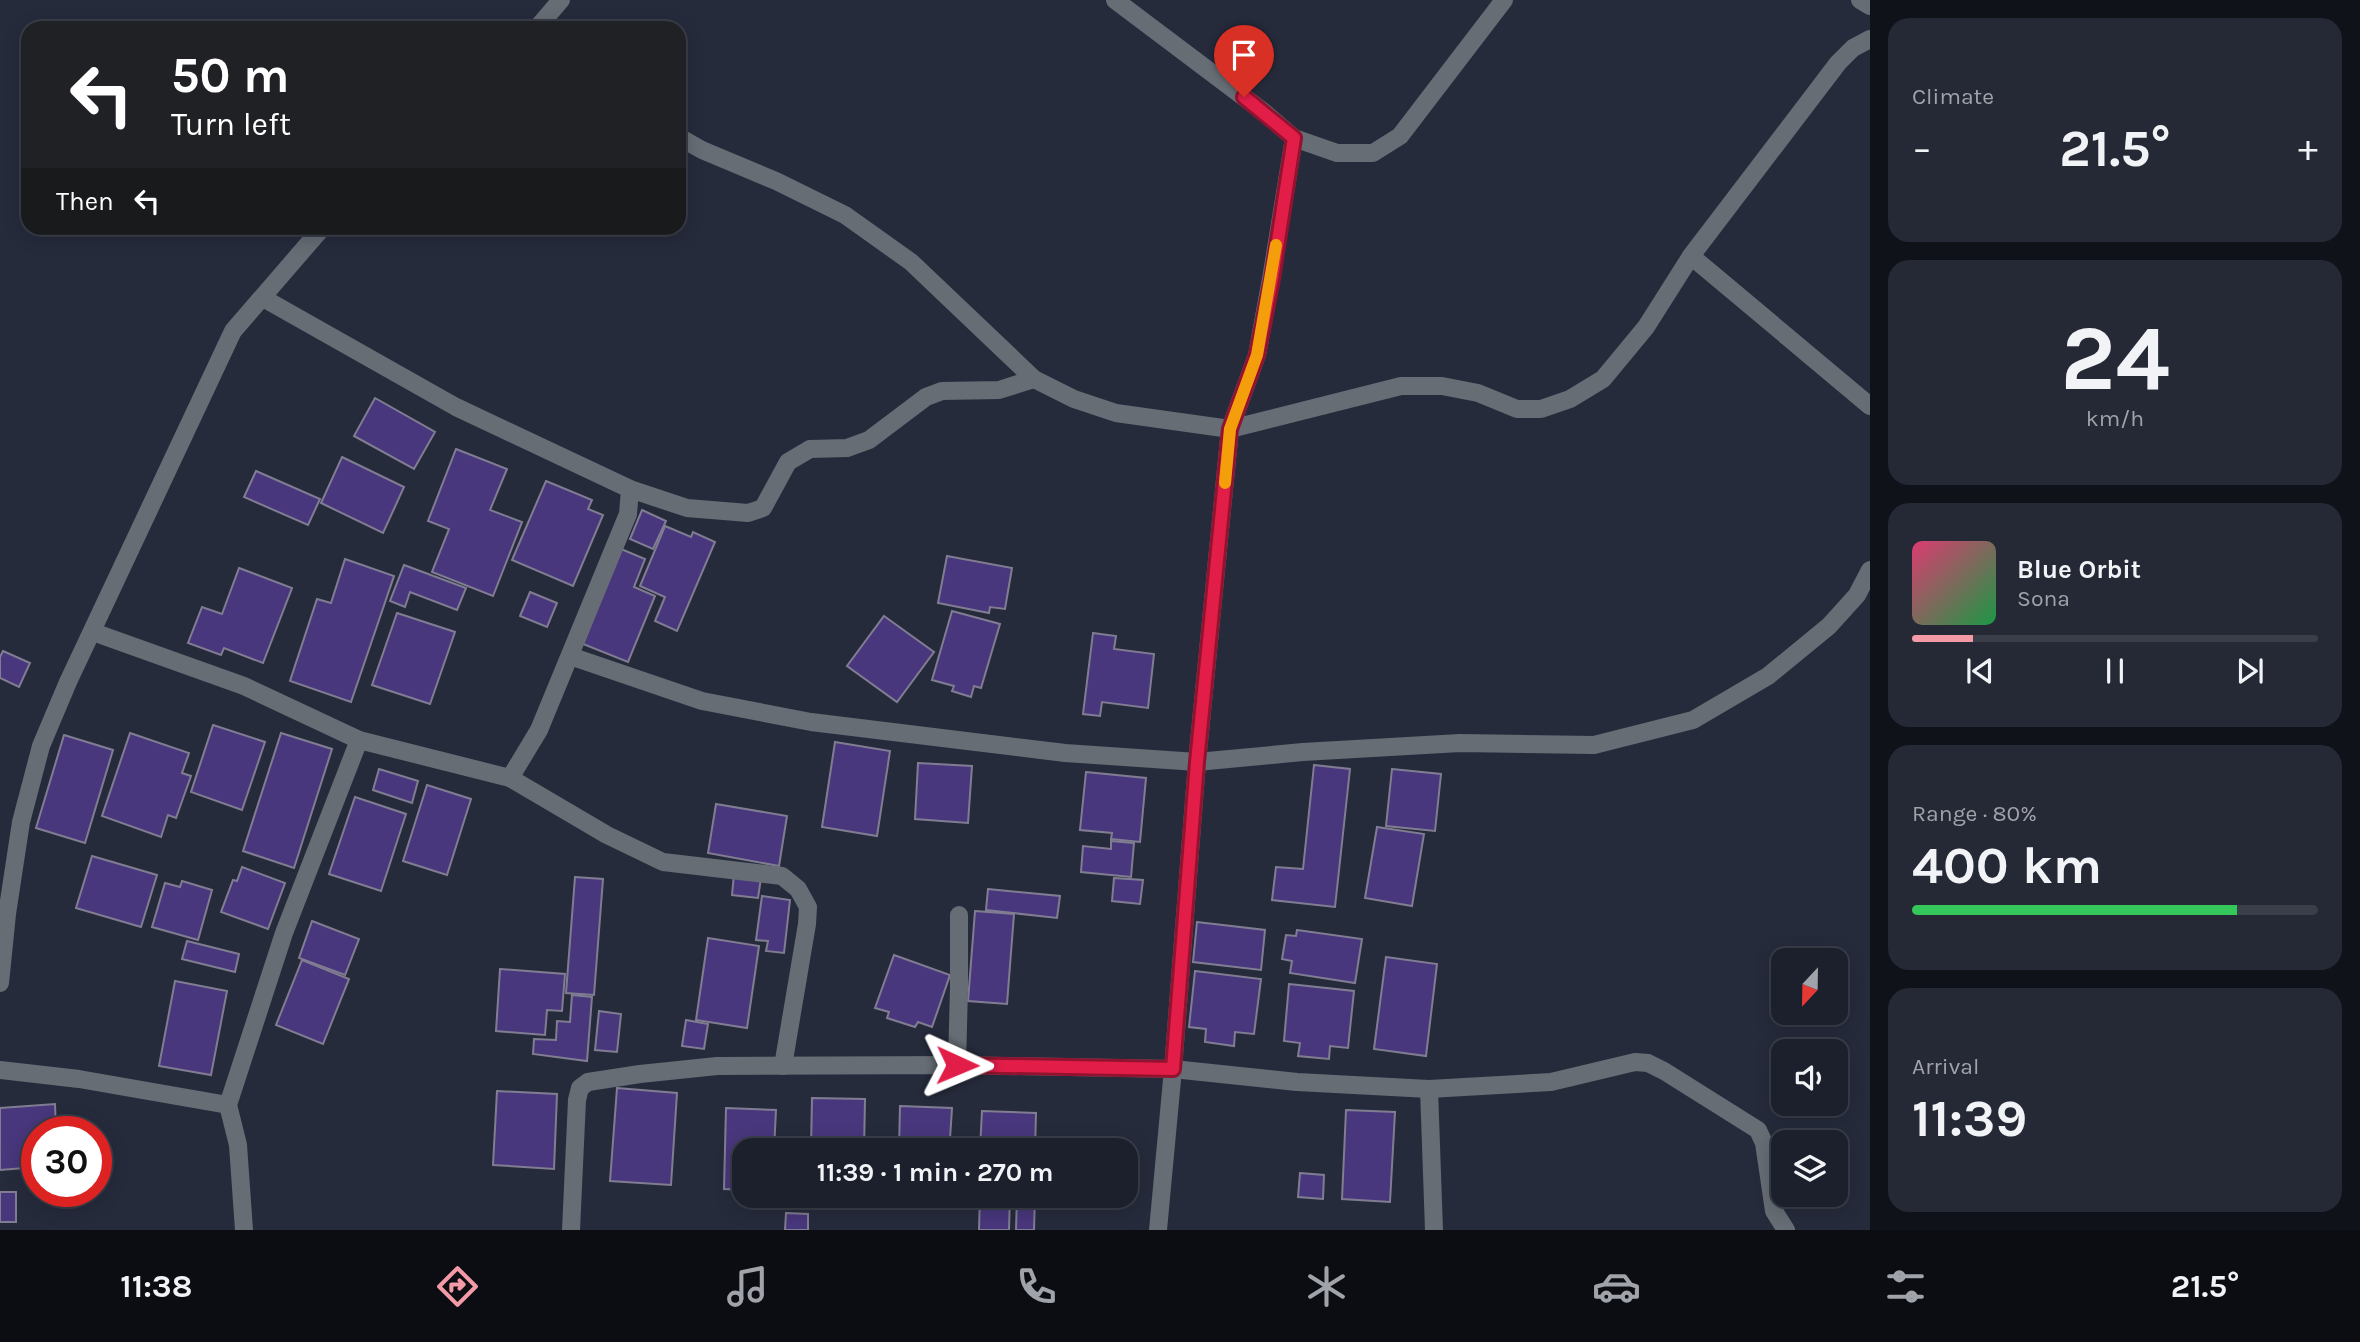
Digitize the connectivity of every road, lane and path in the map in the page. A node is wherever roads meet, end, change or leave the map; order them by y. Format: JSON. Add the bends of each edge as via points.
{"nodes":[{"id":1,"x":561,"y":0,"type":"edge"},
{"id":2,"x":1115,"y":0,"type":"edge"},
{"id":3,"x":1504,"y":0,"type":"edge"},
{"id":4,"x":1860,"y":0,"type":"edge"},
{"id":5,"x":1870,"y":6,"type":"edge"},
{"id":6,"x":543,"y":21,"type":"edge"},
{"id":7,"x":1870,"y":39,"type":"edge"},
{"id":8,"x":1294,"y":138,"type":"junction"},
{"id":9,"x":686,"y":141,"type":"edge"},
{"id":10,"x":317,"y":235,"type":"edge"},
{"id":11,"x":1691,"y":256,"type":"junction"},
{"id":12,"x":263,"y":298,"type":"junction"},
{"id":13,"x":1034,"y":379,"type":"junction"},
{"id":14,"x":1870,"y":406,"type":"edge"},
{"id":15,"x":1230,"y":429,"type":"junction"},
{"id":16,"x":630,"y":489,"type":"junction"},
{"id":17,"x":1870,"y":569,"type":"edge"},
{"id":18,"x":93,"y":632,"type":"junction"},
{"id":19,"x":570,"y":656,"type":"junction"},
{"id":20,"x":359,"y":740,"type":"junction"},
{"id":21,"x":1197,"y":762,"type":"junction"},
{"id":22,"x":510,"y":778,"type":"junction"},
{"id":23,"x":959,"y":915,"type":"dead end"},
{"id":24,"x":0,"y":983,"type":"edge"},
{"id":25,"x":957,"y":1065,"type":"junction"},
{"id":26,"x":783,"y":1066,"type":"junction"},
{"id":27,"x":1173,"y":1069,"type":"junction"},
{"id":28,"x":0,"y":1070,"type":"edge"},
{"id":29,"x":1429,"y":1089,"type":"junction"},
{"id":30,"x":228,"y":1105,"type":"junction"},
{"id":31,"x":244,"y":1230,"type":"edge"},
{"id":32,"x":571,"y":1230,"type":"edge"},
{"id":33,"x":1158,"y":1230,"type":"edge"},
{"id":34,"x":1434,"y":1230,"type":"edge"},
{"id":35,"x":1786,"y":1230,"type":"edge"}],
"edges":[{"from":1,"to":6,"type":"street"},
{"from":2,"to":8,"type":"street"},
{"from":3,"to":8,"type":"street","via":[[1400,136],[1373,153],[1337,153]]},
{"from":4,"to":5,"type":"street"},
{"from":7,"to":11,"type":"street","via":[[1838,63]]},
{"from":8,"to":15,"type":"street","via":[[1257,355]]},
{"from":9,"to":13,"type":"street","via":[[845,215],[911,262]]},
{"from":10,"to":12,"type":"street"},
{"from":11,"to":14,"type":"street"},
{"from":11,"to":15,"type":"street","via":[[1646,327],[1603,379],[1570,399],[1541,409],[1517,409],[1478,393],[1442,386],[1401,386]]},
{"from":12,"to":16,"type":"street","via":[[456,407]]},
{"from":12,"to":18,"type":"street","via":[[233,331]]},
{"from":13,"to":15,"type":"street","via":[[1116,413]]},
{"from":13,"to":16,"type":"street","via":[[999,390],[942,391],[926,397],[869,440],[847,448],[810,449],[788,463],[763,508],[748,513],[687,508]]},
{"from":15,"to":21,"type":"street"},
{"from":16,"to":19,"type":"street","via":[[628,514]]},
{"from":17,"to":21,"type":"street","via":[[1857,595],[1829,626],[1768,676],[1693,720],[1594,745],[1460,743]]},
{"from":18,"to":20,"type":"street","via":[[244,686]]},
{"from":18,"to":24,"type":"street","via":[[46,733],[34,771],[21,821]]},
{"from":19,"to":21,"type":"street","via":[[702,701],[811,722],[1065,752]]},
{"from":19,"to":22,"type":"street","via":[[539,730]]},
{"from":20,"to":22,"type":"street"},
{"from":20,"to":30,"type":"street","via":[[284,933]]},
{"from":21,"to":27,"type":"street"},
{"from":22,"to":26,"type":"street","via":[[663,862],[782,876],[799,890],[808,908],[807,924]]},
{"from":23,"to":25,"type":"street"},
{"from":25,"to":26,"type":"street"},
{"from":25,"to":27,"type":"street"},
{"from":26,"to":32,"type":"street","via":[[717,1066],[640,1074],[588,1082],[580,1088]]},
{"from":27,"to":29,"type":"street"},
{"from":27,"to":33,"type":"street"},
{"from":28,"to":30,"type":"street"},
{"from":29,"to":34,"type":"street"},
{"from":29,"to":35,"type":"street","via":[[1551,1082],[1648,1063],[1758,1129],[1774,1211]]},
{"from":30,"to":31,"type":"street","via":[[238,1145]]}]}
